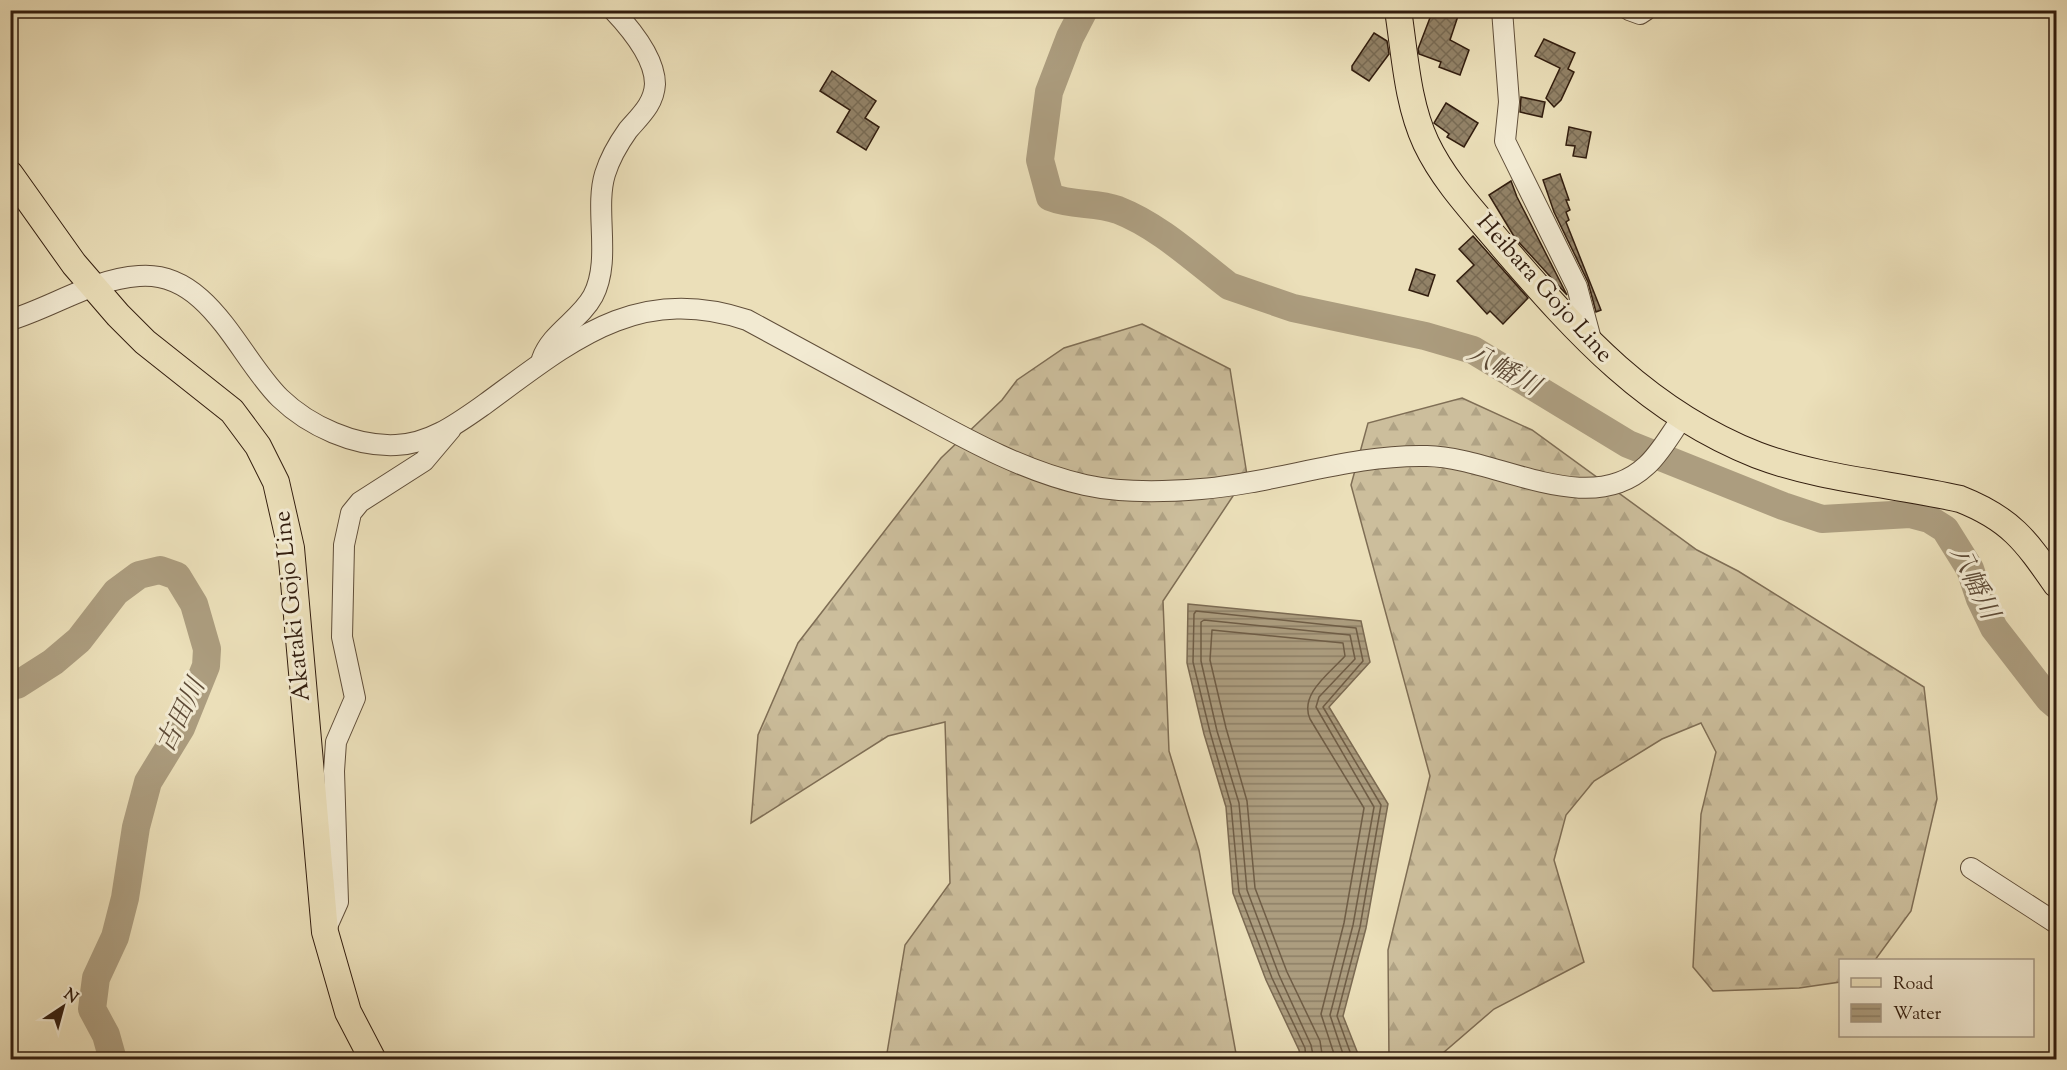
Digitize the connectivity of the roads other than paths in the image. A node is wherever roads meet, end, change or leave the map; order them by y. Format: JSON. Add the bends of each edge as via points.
{"nodes":[{"id":1,"x":613,"y":10,"type":"edge"},
{"id":2,"x":1398,"y":10,"type":"edge"},
{"id":3,"x":1502,"y":10,"type":"edge"},
{"id":4,"x":1629,"y":10,"type":"edge"},
{"id":5,"x":1646,"y":10,"type":"edge"},
{"id":6,"x":10,"y":174,"type":"edge"},
{"id":7,"x":93,"y":287,"type":"junction"},
{"id":8,"x":10,"y":320,"type":"edge"},
{"id":9,"x":1593,"y":349,"type":"junction"},
{"id":10,"x":541,"y":363,"type":"junction"},
{"id":11,"x":1683,"y":417,"type":"junction"},
{"id":12,"x":452,"y":427,"type":"junction"},
{"id":13,"x":2056,"y":584,"type":"edge"},
{"id":14,"x":1971,"y":868,"type":"dead end"},
{"id":15,"x":2056,"y":922,"type":"edge"},
{"id":16,"x":325,"y":932,"type":"junction"},
{"id":17,"x":373,"y":1059,"type":"edge"}],
"edges":[{"from":1,"to":10,"type":"street","via":[[652,68],[654,92],[647,109],[612,156],[604,178],[602,263],[593,296],[546,347]]},
{"from":2,"to":9,"type":"main road","name":"Heibara Gojo Line","via":[[1418,122],[1440,170]]},
{"from":3,"to":9,"type":"street","via":[[1509,102],[1505,141],[1577,287]]},
{"from":4,"to":5,"type":"street","via":[[1640,14]]},
{"from":6,"to":7,"type":"main road","name":"Akataki Gojo Line"},
{"from":7,"to":8,"type":"street"},
{"from":7,"to":12,"type":"street","via":[[150,276],[187,288],[237,340],[279,397],[332,433],[396,446],[424,440]]},
{"from":7,"to":16,"type":"main road","name":"Akataki Gojo Line","via":[[145,342],[232,411],[258,446],[276,482],[291,548]]},
{"from":9,"to":11,"type":"main road","name":"Heibara Gojo Line"},
{"from":10,"to":11,"type":"street","via":[[599,327],[631,314],[687,308],[728,314],[747,320],[987,450],[1086,485],[1144,491],[1203,489],[1387,457],[1429,456],[1588,489],[1620,483],[1647,466]]},
{"from":10,"to":12,"type":"street"},
{"from":11,"to":13,"type":"main road","name":"Heibara Gojo Line","via":[[1757,455],[1981,507],[2020,536]]},
{"from":12,"to":16,"type":"street","via":[[424,461],[367,497],[351,513],[344,545],[342,637],[355,698],[336,742],[338,902]]},
{"from":14,"to":15,"type":"street"},
{"from":16,"to":17,"type":"main road","name":"Akataki Gojo Line","via":[[348,1012]]}]}
